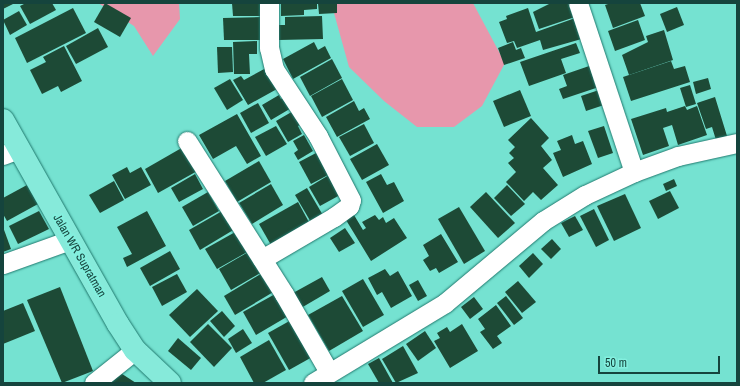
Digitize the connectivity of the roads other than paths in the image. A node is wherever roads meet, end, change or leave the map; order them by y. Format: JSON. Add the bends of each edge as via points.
{"nodes":[{"id":1,"x":269,"y":3,"type":"edge"},
{"id":2,"x":578,"y":3,"type":"edge"},
{"id":3,"x":3,"y":120,"type":"edge"},
{"id":4,"x":187,"y":141,"type":"dead end"},
{"id":5,"x":737,"y":143,"type":"edge"},
{"id":6,"x":11,"y":152,"type":"edge"},
{"id":7,"x":634,"y":172,"type":"junction"},
{"id":8,"x":70,"y":240,"type":"junction"},
{"id":9,"x":262,"y":260,"type":"junction"},
{"id":10,"x":3,"y":264,"type":"edge"},
{"id":11,"x":136,"y":350,"type":"junction"},
{"id":12,"x":329,"y":372,"type":"junction"},
{"id":13,"x":94,"y":383,"type":"edge"},
{"id":14,"x":170,"y":383,"type":"edge"},
{"id":15,"x":313,"y":383,"type":"edge"}],
"edges":[{"from":1,"to":9,"type":"street","via":[[269,48],[274,69],[318,136],[351,200],[349,206],[334,217]]},
{"from":2,"to":7,"type":"street"},
{"from":3,"to":6,"type":"highway","name":"Jalan WR Supratman"},
{"from":4,"to":9,"type":"street"},
{"from":5,"to":7,"type":"street","via":[[678,156]]},
{"from":6,"to":8,"type":"highway","name":"Jalan WR Supratman"},
{"from":7,"to":12,"type":"street","via":[[543,221],[445,303]]},
{"from":8,"to":10,"type":"street"},
{"from":8,"to":11,"type":"highway","name":"Jalan WR Supratman"},
{"from":9,"to":12,"type":"street"},
{"from":11,"to":13,"type":"street"},
{"from":11,"to":14,"type":"highway","name":"Jalan WR Supratman"},
{"from":12,"to":15,"type":"street"}]}
